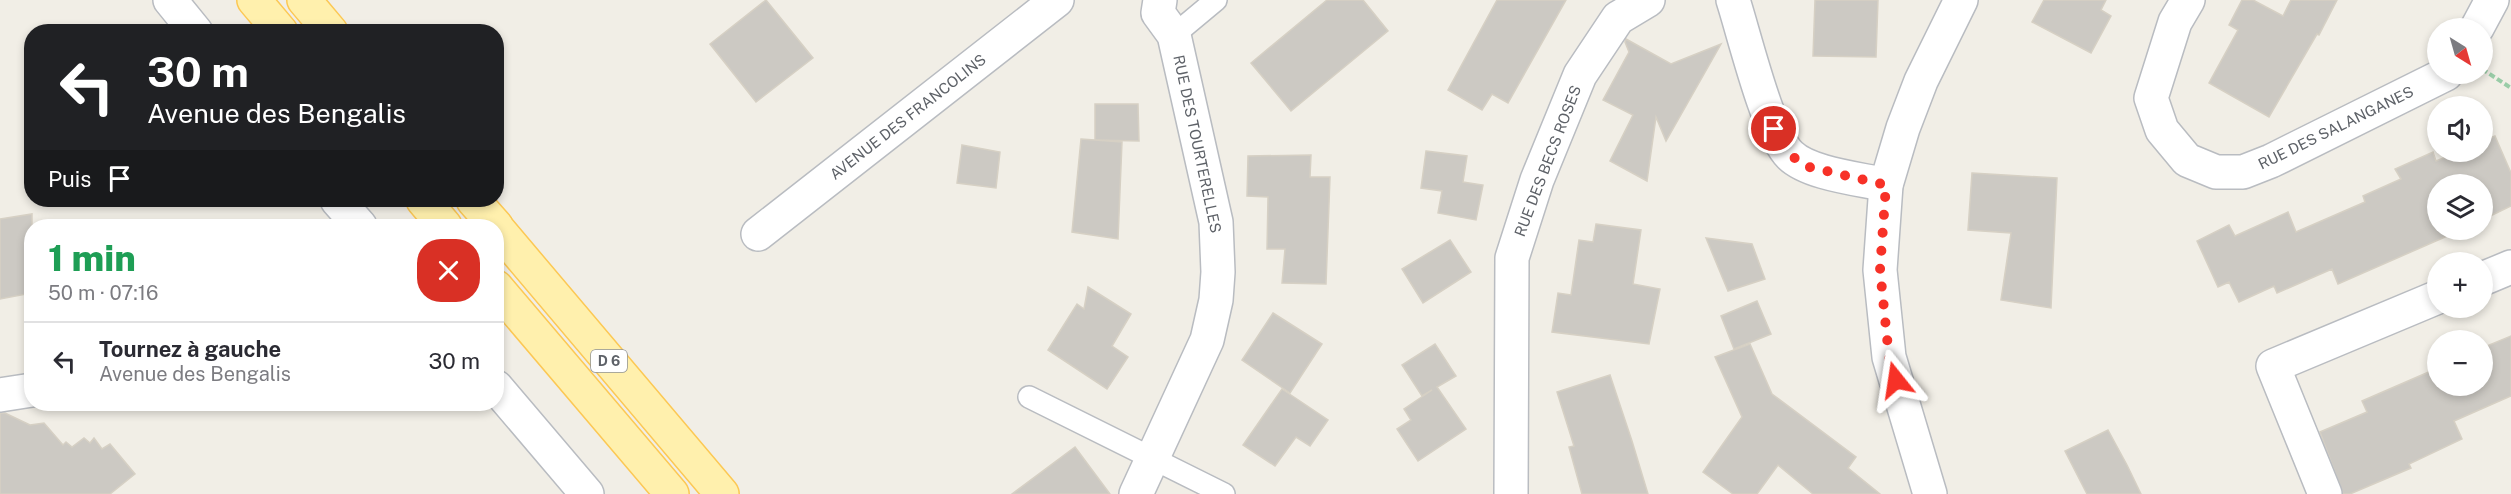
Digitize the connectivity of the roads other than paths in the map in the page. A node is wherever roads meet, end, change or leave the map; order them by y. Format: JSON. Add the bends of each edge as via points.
{"nodes":[{"id":1,"x":170,"y":0,"type":"edge"},
{"id":2,"x":254,"y":0,"type":"edge"},
{"id":3,"x":304,"y":0,"type":"edge"},
{"id":4,"x":1057,"y":0,"type":"edge"},
{"id":5,"x":1160,"y":0,"type":"edge"},
{"id":6,"x":1216,"y":0,"type":"edge"},
{"id":7,"x":1648,"y":0,"type":"edge"},
{"id":8,"x":1733,"y":0,"type":"edge"},
{"id":9,"x":1961,"y":0,"type":"edge"},
{"id":10,"x":2188,"y":0,"type":"edge"},
{"id":11,"x":2492,"y":0,"type":"edge"},
{"id":12,"x":2482,"y":18,"type":"edge"},
{"id":13,"x":190,"y":24,"type":"edge"},
{"id":14,"x":274,"y":24,"type":"edge"},
{"id":15,"x":324,"y":24,"type":"edge"},
{"id":16,"x":1174,"y":35,"type":"junction"},
{"id":17,"x":2427,"y":83,"type":"edge"},
{"id":18,"x":1886,"y":185,"type":"junction"},
{"id":19,"x":343,"y":207,"type":"edge"},
{"id":20,"x":429,"y":207,"type":"edge"},
{"id":21,"x":479,"y":207,"type":"edge"},
{"id":22,"x":354,"y":219,"type":"edge"},
{"id":23,"x":440,"y":219,"type":"edge"},
{"id":24,"x":489,"y":219,"type":"edge"},
{"id":25,"x":758,"y":234,"type":"dead end"},
{"id":26,"x":504,"y":236,"type":"edge"},
{"id":27,"x":2511,"y":267,"type":"edge"},
{"id":28,"x":2493,"y":274,"type":"edge"},
{"id":29,"x":504,"y":296,"type":"edge"},
{"id":30,"x":2427,"y":302,"type":"edge"},
{"id":31,"x":24,"y":391,"type":"edge"},
{"id":32,"x":0,"y":394,"type":"edge"},
{"id":33,"x":504,"y":396,"type":"edge"},
{"id":34,"x":1029,"y":397,"type":"dead end"},
{"id":35,"x":1153,"y":458,"type":"junction"},
{"id":36,"x":587,"y":494,"type":"edge"},
{"id":37,"x":672,"y":494,"type":"edge"},
{"id":38,"x":722,"y":494,"type":"edge"},
{"id":39,"x":1136,"y":494,"type":"edge"},
{"id":40,"x":1224,"y":494,"type":"edge"},
{"id":41,"x":1511,"y":494,"type":"edge"},
{"id":42,"x":1930,"y":494,"type":"edge"},
{"id":43,"x":2325,"y":494,"type":"edge"}],
"edges":[{"from":1,"to":13,"type":"street"},
{"from":2,"to":14,"type":"main road"},
{"from":3,"to":15,"type":"main road"},
{"from":4,"to":25,"type":"street","name":"AVENUE DES FRANCOLINS"},
{"from":5,"to":16,"type":"street","name":"RUE DES TOURTERELLES","via":[[1158,13]]},
{"from":6,"to":16,"type":"lane"},
{"from":7,"to":41,"type":"street","name":"RUE DES BECS ROSES","via":[[1618,18],[1580,75],[1537,180],[1512,258]]},
{"from":8,"to":18,"type":"street","via":[[1774,129],[1790,155],[1809,167]]},
{"from":9,"to":18,"type":"street","via":[[1921,81]]},
{"from":10,"to":17,"type":"street","name":"RUE DES SALANGANES","via":[[2175,22],[2151,98],[2162,130],[2187,160],[2216,172],[2243,172],[2271,161]]},
{"from":11,"to":12,"type":"street"},
{"from":16,"to":35,"type":"street","name":"RUE DES TOURTERELLES","via":[[1216,222],[1218,272],[1207,340]]},
{"from":18,"to":42,"type":"street","via":[[1880,270],[1889,357]]},
{"from":19,"to":22,"type":"street"},
{"from":20,"to":23,"type":"main road"},
{"from":21,"to":24,"type":"main road","number":"D 6"},
{"from":26,"to":38,"type":"main road","number":"D 6"},
{"from":27,"to":28,"type":"street"},
{"from":29,"to":37,"type":"main road","number":"D 6"},
{"from":30,"to":43,"type":"street","via":[[2273,366]]},
{"from":31,"to":32,"type":"street"},
{"from":33,"to":36,"type":"street"},
{"from":34,"to":35,"type":"lane"},
{"from":35,"to":39,"type":"street","name":"RUE DES TOURTERELLES"},
{"from":35,"to":40,"type":"lane"}]}
